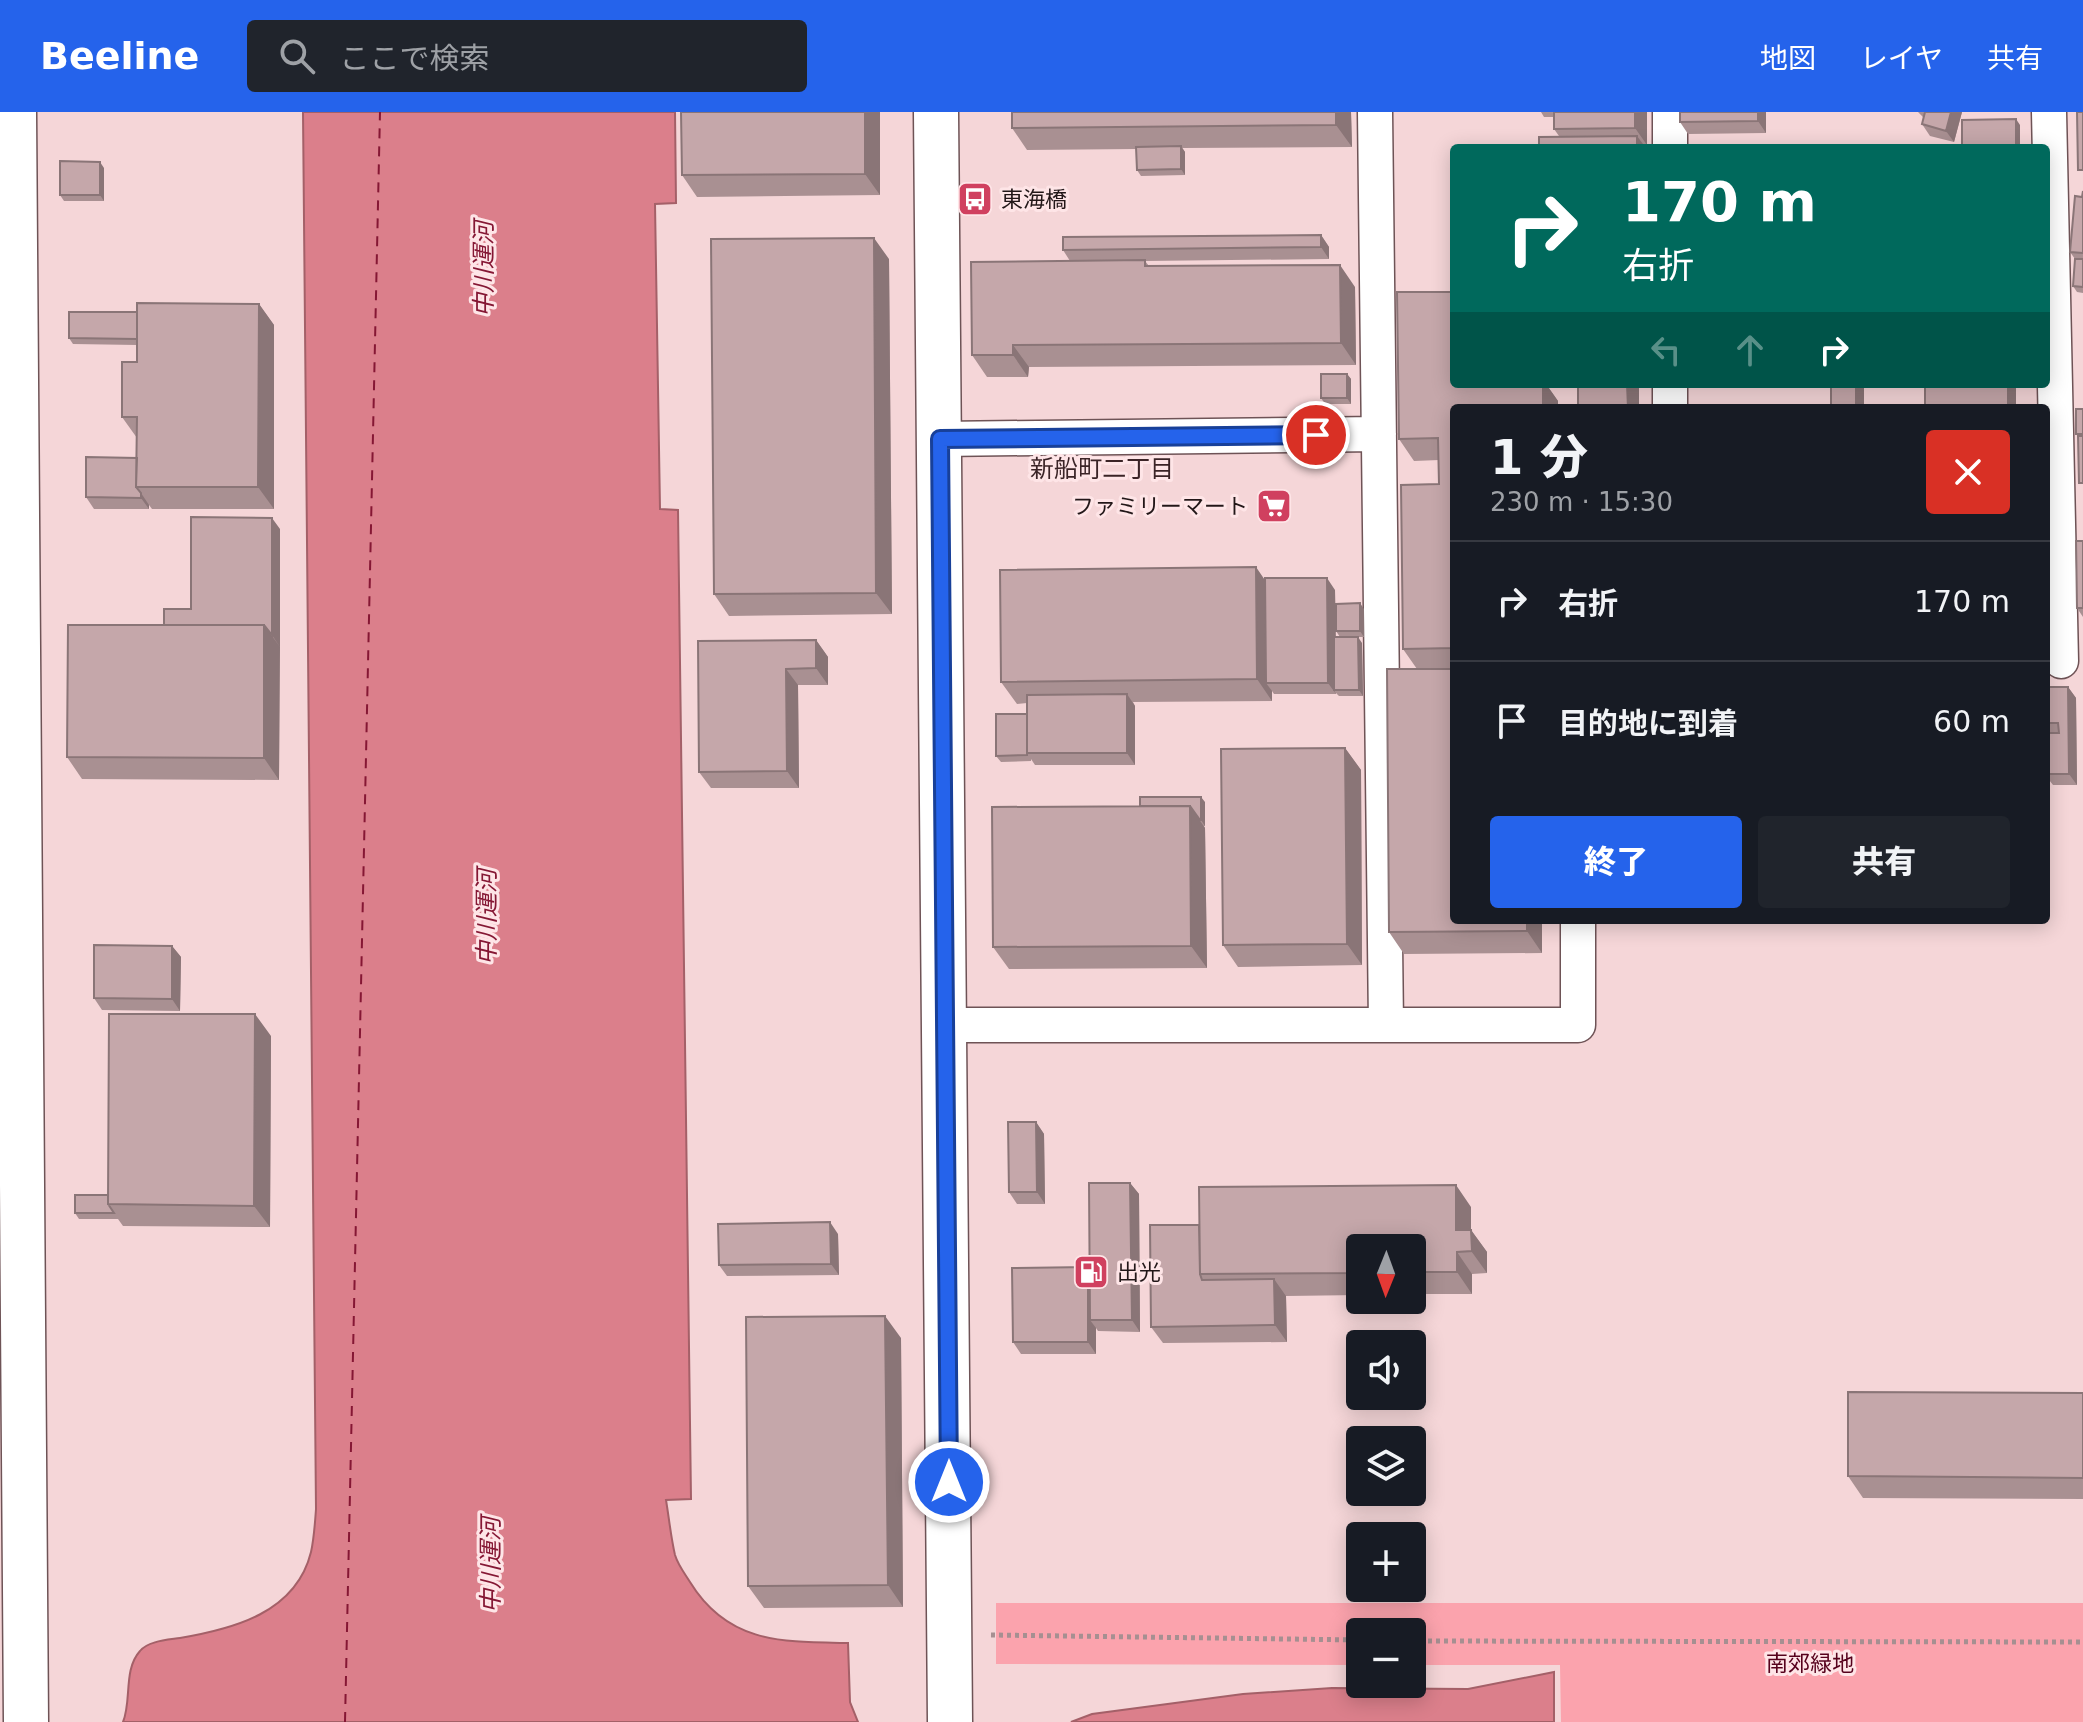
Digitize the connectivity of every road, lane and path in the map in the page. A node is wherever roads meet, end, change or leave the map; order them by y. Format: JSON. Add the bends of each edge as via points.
{"nodes":[{"id":1,"x":14,"y":112,"type":"edge"},
{"id":2,"x":936,"y":112,"type":"edge"},
{"id":3,"x":1375,"y":112,"type":"edge"},
{"id":4,"x":1670,"y":112,"type":"edge"},
{"id":5,"x":2049,"y":112,"type":"edge"},
{"id":6,"x":1670,"y":144,"type":"edge"},
{"id":7,"x":2050,"y":144,"type":"edge"},
{"id":8,"x":2050,"y":151,"type":"edge"},
{"id":9,"x":1379,"y":434,"type":"junction"},
{"id":10,"x":940,"y":439,"type":"junction"},
{"id":11,"x":2063,"y":661,"type":"edge"},
{"id":12,"x":1578,"y":924,"type":"edge"},
{"id":13,"x":946,"y":1025,"type":"junction"},
{"id":14,"x":1386,"y":1025,"type":"junction"},
{"id":15,"x":10,"y":1034,"type":"edge"},
{"id":16,"x":950,"y":1634,"type":"junction"},
{"id":17,"x":1346,"y":1640,"type":"edge"},
{"id":18,"x":1426,"y":1641,"type":"edge"},
{"id":19,"x":2083,"y":1642,"type":"edge"},
{"id":20,"x":950,"y":1703,"type":"edge"},
{"id":21,"x":26,"y":1713,"type":"edge"}],
"edges":[{"from":1,"to":15,"type":"street"},
{"from":2,"to":10,"type":"street"},
{"from":3,"to":9,"type":"street"},
{"from":4,"to":6,"type":"street"},
{"from":5,"to":7,"type":"street"},
{"from":8,"to":11,"type":"street"},
{"from":9,"to":10,"type":"street"},
{"from":9,"to":14,"type":"street"},
{"from":10,"to":13,"type":"street"},
{"from":12,"to":14,"type":"street","via":[[1578,1025]]},
{"from":13,"to":14,"type":"street"},
{"from":13,"to":16,"type":"street"},
{"from":15,"to":21,"type":"street"},
{"from":16,"to":17,"type":"path"},
{"from":16,"to":20,"type":"street"},
{"from":18,"to":19,"type":"path"}]}
